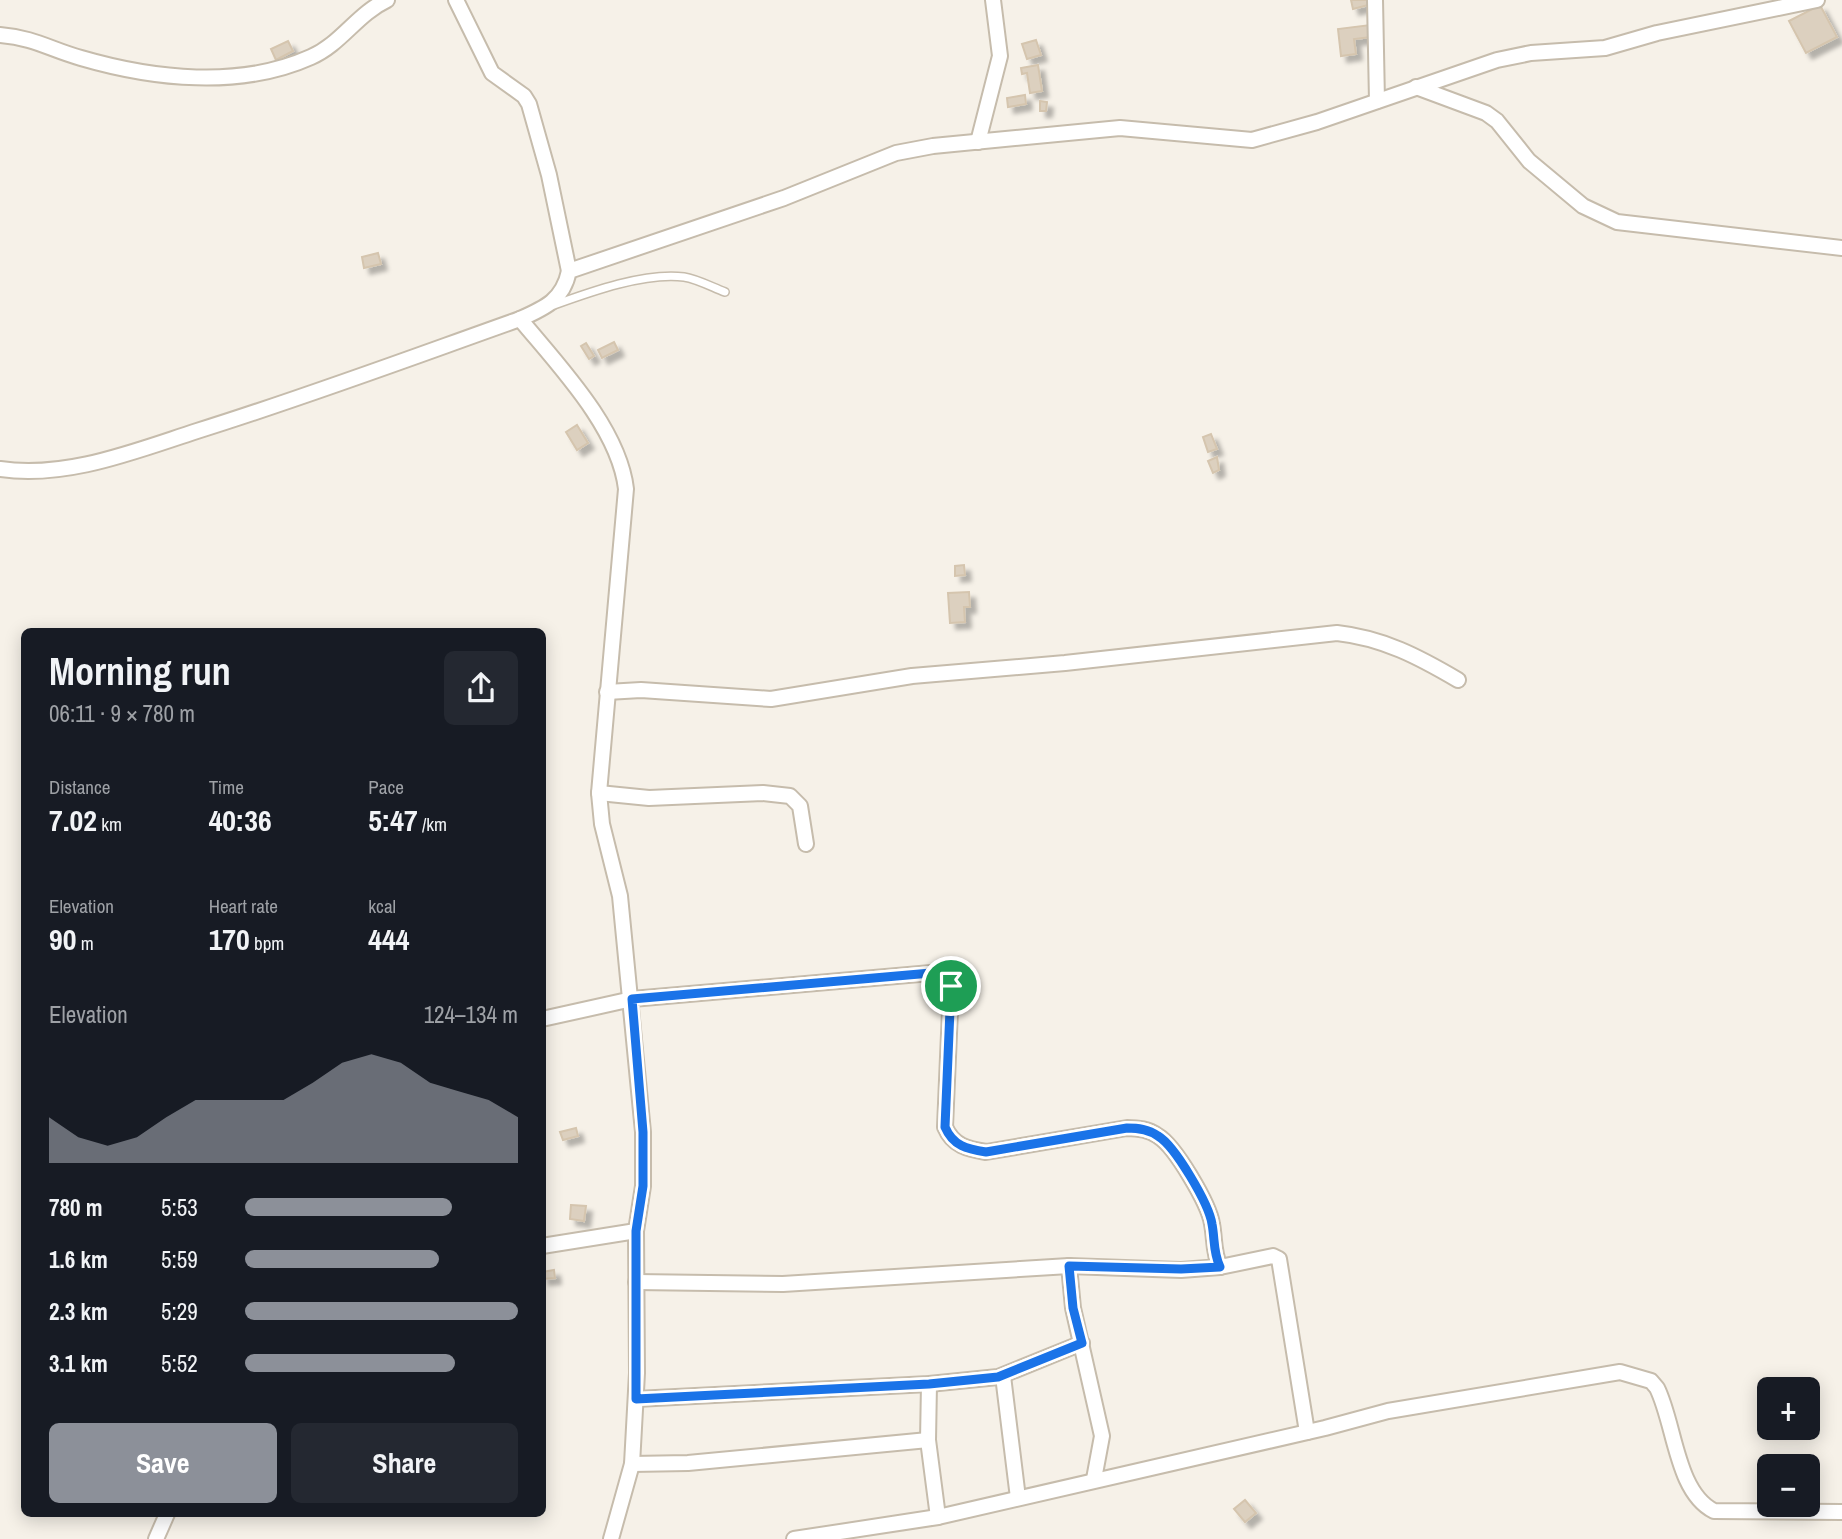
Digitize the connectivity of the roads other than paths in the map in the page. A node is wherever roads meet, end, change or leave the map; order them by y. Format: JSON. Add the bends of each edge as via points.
{"nodes":[{"id":1,"x":387,"y":0,"type":"edge"},
{"id":2,"x":456,"y":0,"type":"edge"},
{"id":3,"x":993,"y":0,"type":"edge"},
{"id":4,"x":1376,"y":0,"type":"edge"},
{"id":5,"x":1817,"y":0,"type":"edge"},
{"id":6,"x":0,"y":36,"type":"edge"},
{"id":7,"x":1416,"y":87,"type":"junction"},
{"id":8,"x":1377,"y":101,"type":"junction"},
{"id":9,"x":978,"y":142,"type":"junction"},
{"id":10,"x":1842,"y":248,"type":"edge"},
{"id":11,"x":569,"y":271,"type":"junction"},
{"id":12,"x":725,"y":292,"type":"dead end"},
{"id":13,"x":548,"y":307,"type":"junction"},
{"id":14,"x":520,"y":319,"type":"junction"},
{"id":15,"x":0,"y":469,"type":"edge"},
{"id":16,"x":1458,"y":680,"type":"dead end"},
{"id":17,"x":607,"y":692,"type":"junction"},
{"id":18,"x":599,"y":793,"type":"junction"},
{"id":19,"x":806,"y":844,"type":"dead end"},
{"id":20,"x":632,"y":999,"type":"junction"},
{"id":21,"x":546,"y":1018,"type":"edge"},
{"id":22,"x":636,"y":1231,"type":"junction"},
{"id":23,"x":546,"y":1245,"type":"edge"},
{"id":24,"x":1069,"y":1266,"type":"junction"},
{"id":25,"x":1220,"y":1267,"type":"junction"},
{"id":26,"x":636,"y":1282,"type":"junction"},
{"id":27,"x":1082,"y":1343,"type":"junction"},
{"id":28,"x":1003,"y":1376,"type":"junction"},
{"id":29,"x":929,"y":1384,"type":"junction"},
{"id":30,"x":636,"y":1399,"type":"junction"},
{"id":31,"x":1307,"y":1432,"type":"junction"},
{"id":32,"x":928,"y":1440,"type":"junction"},
{"id":33,"x":632,"y":1464,"type":"junction"},
{"id":34,"x":1094,"y":1479,"type":"junction"},
{"id":35,"x":1018,"y":1499,"type":"junction"},
{"id":36,"x":1842,"y":1512,"type":"edge"},
{"id":37,"x":166,"y":1517,"type":"edge"},
{"id":38,"x":938,"y":1517,"type":"junction"},
{"id":39,"x":804,"y":1538,"type":"edge"},
{"id":40,"x":156,"y":1539,"type":"edge"},
{"id":41,"x":611,"y":1539,"type":"edge"}],
"edges":[{"from":1,"to":6,"type":"street","via":[[369,8],[327,50],[310,58],[214,78],[133,71],[66,54],[29,38]]},
{"from":2,"to":11,"type":"street","via":[[492,73],[529,104]]},
{"from":3,"to":9,"type":"street","via":[[1000,55]]},
{"from":4,"to":8,"type":"street"},
{"from":5,"to":7,"type":"street","via":[[1605,48],[1497,60]]},
{"from":7,"to":8,"type":"street"},
{"from":7,"to":10,"type":"street","via":[[1486,113],[1529,161],[1583,206],[1617,222]]},
{"from":8,"to":9,"type":"street","via":[[1252,139],[1120,128]]},
{"from":9,"to":11,"type":"street","via":[[896,153],[784,198]]},
{"from":11,"to":13,"type":"street","via":[[562,291]]},
{"from":12,"to":13,"type":"lane","via":[[683,277],[663,277],[618,285]]},
{"from":13,"to":14,"type":"street"},
{"from":14,"to":15,"type":"street","via":[[114,457],[21,472]]},
{"from":14,"to":17,"type":"street","via":[[594,414],[625,478]]},
{"from":16,"to":17,"type":"street","via":[[1398,647],[1337,632],[1093,661],[912,676],[771,699]]},
{"from":17,"to":18,"type":"street"},
{"from":18,"to":19,"type":"street","via":[[649,798],[790,796],[800,806]]},
{"from":18,"to":20,"type":"street","via":[[620,896]]},
{"from":20,"to":21,"type":"street"},
{"from":20,"to":22,"type":"street","via":[[643,1132],[643,1186]]},
{"from":20,"to":25,"type":"street","via":[[931,973],[941,976],[951,986],[945,1127],[952,1139],[968,1149],[986,1152],[1127,1128],[1149,1131],[1168,1143],[1207,1209]]},
{"from":22,"to":23,"type":"street"},
{"from":22,"to":26,"type":"street"},
{"from":24,"to":25,"type":"street"},
{"from":24,"to":26,"type":"street","via":[[783,1284]]},
{"from":24,"to":27,"type":"street"},
{"from":25,"to":31,"type":"street","via":[[1269,1256],[1279,1259]]},
{"from":26,"to":30,"type":"street"},
{"from":27,"to":28,"type":"street"},
{"from":27,"to":34,"type":"street","via":[[1101,1436]]},
{"from":28,"to":29,"type":"street"},
{"from":28,"to":35,"type":"street"},
{"from":29,"to":30,"type":"street"},
{"from":29,"to":32,"type":"street"},
{"from":30,"to":33,"type":"street"},
{"from":31,"to":34,"type":"street"},
{"from":31,"to":36,"type":"street","via":[[1388,1411],[1620,1372],[1651,1381],[1657,1388],[1691,1491],[1703,1506],[1714,1511]]},
{"from":32,"to":33,"type":"street"},
{"from":32,"to":38,"type":"street"},
{"from":33,"to":41,"type":"street"},
{"from":34,"to":35,"type":"street"},
{"from":35,"to":38,"type":"street"},
{"from":37,"to":40,"type":"street"},
{"from":38,"to":39,"type":"street"}]}
